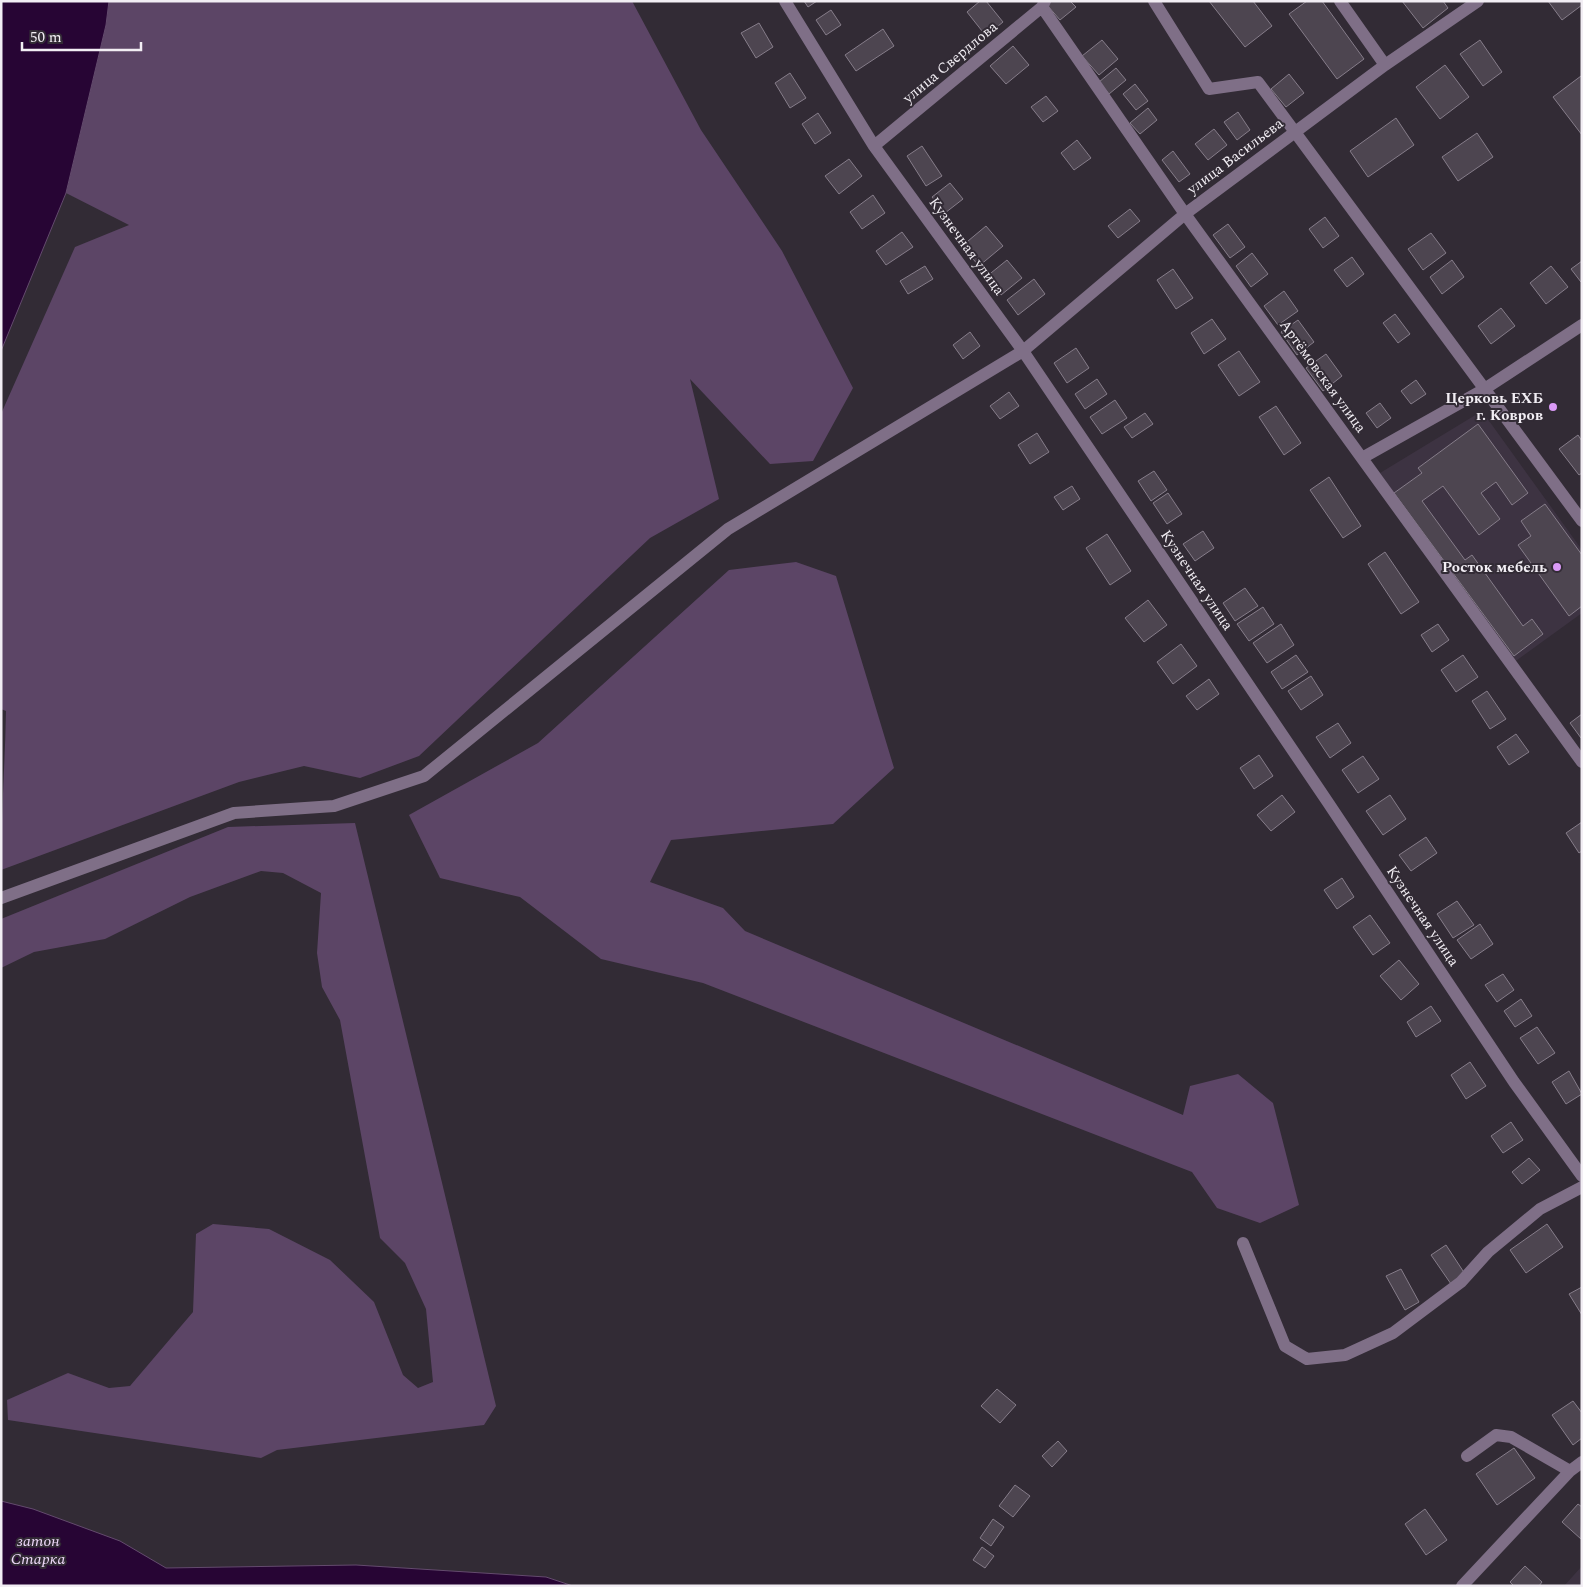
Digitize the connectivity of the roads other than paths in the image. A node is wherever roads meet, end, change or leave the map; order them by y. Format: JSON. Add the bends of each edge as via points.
{"nodes":[{"id":1,"x":785,"y":1,"type":"edge"},
{"id":2,"x":1154,"y":1,"type":"edge"},
{"id":3,"x":1340,"y":1,"type":"edge"},
{"id":4,"x":1478,"y":1,"type":"edge"},
{"id":5,"x":1043,"y":4,"type":"edge"},
{"id":6,"x":1385,"y":65,"type":"junction"},
{"id":7,"x":1295,"y":132,"type":"junction"},
{"id":8,"x":874,"y":146,"type":"junction"},
{"id":9,"x":1185,"y":214,"type":"junction"},
{"id":10,"x":1582,"y":325,"type":"edge"},
{"id":11,"x":1023,"y":351,"type":"junction"},
{"id":12,"x":1483,"y":390,"type":"junction"},
{"id":13,"x":1362,"y":458,"type":"junction"},
{"id":14,"x":1582,"y":521,"type":"edge"},
{"id":15,"x":1582,"y":762,"type":"edge"},
{"id":16,"x":1,"y":898,"type":"edge"},
{"id":17,"x":1582,"y":1176,"type":"edge"},
{"id":18,"x":1582,"y":1187,"type":"edge"},
{"id":19,"x":1243,"y":1243,"type":"dead end"},
{"id":20,"x":1467,"y":1456,"type":"dead end"},
{"id":21,"x":1582,"y":1462,"type":"edge"},
{"id":22,"x":1570,"y":1471,"type":"junction"},
{"id":23,"x":1462,"y":1586,"type":"edge"}],
"edges":[{"from":1,"to":8,"type":"street","name":"Кузнечная улица"},
{"from":2,"to":7,"type":"street","via":[[1209,89],[1258,82]]},
{"from":3,"to":6,"type":"street"},
{"from":4,"to":6,"type":"street","name":"улица Васильева"},
{"from":5,"to":8,"type":"street","name":"улица Свердлова"},
{"from":5,"to":9,"type":"street","name":"Артёмовская улица"},
{"from":6,"to":7,"type":"street","name":"улица Васильева"},
{"from":7,"to":9,"type":"street","name":"улица Васильева"},
{"from":7,"to":12,"type":"street"},
{"from":8,"to":11,"type":"street","name":"Кузнечная улица"},
{"from":9,"to":11,"type":"street","name":"улица Васильева"},
{"from":9,"to":13,"type":"street","name":"Артёмовская улица"},
{"from":10,"to":12,"type":"street"},
{"from":11,"to":16,"type":"street","name":"улица Васильева","via":[[728,529],[424,776],[334,806],[234,813]]},
{"from":11,"to":17,"type":"street","name":"Кузнечная улица","via":[[1514,1082]]},
{"from":12,"to":13,"type":"street"},
{"from":12,"to":14,"type":"street"},
{"from":13,"to":15,"type":"street","name":"Артёмовская улица"},
{"from":18,"to":19,"type":"street","via":[[1540,1209],[1488,1252],[1461,1282],[1393,1333],[1345,1355],[1308,1359],[1285,1346]]},
{"from":20,"to":22,"type":"street","via":[[1496,1435],[1511,1437]]},
{"from":21,"to":22,"type":"street"},
{"from":22,"to":23,"type":"street"}]}
